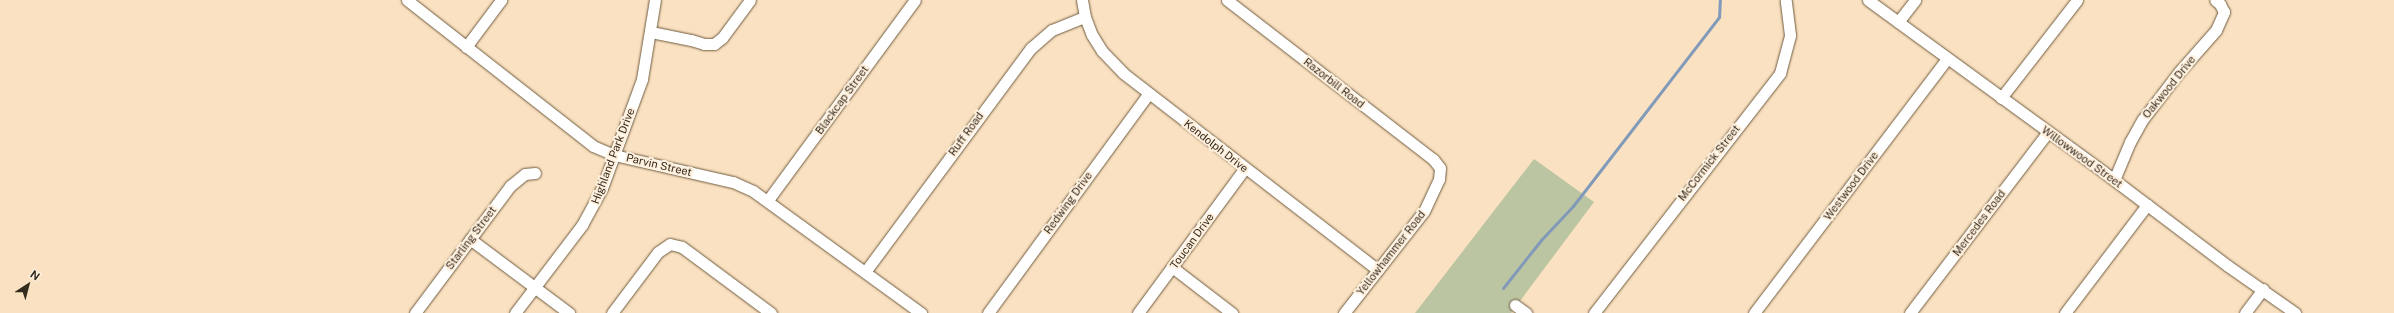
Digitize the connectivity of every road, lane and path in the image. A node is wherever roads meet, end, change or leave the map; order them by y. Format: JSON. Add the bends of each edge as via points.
{"nodes":[{"id":1,"x":407,"y":0,"type":"edge"},
{"id":2,"x":501,"y":0,"type":"edge"},
{"id":3,"x":655,"y":0,"type":"edge"},
{"id":4,"x":750,"y":0,"type":"edge"},
{"id":5,"x":915,"y":0,"type":"edge"},
{"id":6,"x":1082,"y":0,"type":"edge"},
{"id":7,"x":1227,"y":0,"type":"edge"},
{"id":8,"x":1786,"y":0,"type":"edge"},
{"id":9,"x":1868,"y":0,"type":"edge"},
{"id":10,"x":1915,"y":0,"type":"edge"},
{"id":11,"x":2077,"y":0,"type":"edge"},
{"id":12,"x":2215,"y":0,"type":"edge"},
{"id":13,"x":1085,"y":17,"type":"junction"},
{"id":14,"x":1898,"y":22,"type":"junction"},
{"id":15,"x":651,"y":32,"type":"junction"},
{"id":16,"x":466,"y":47,"type":"junction"},
{"id":17,"x":1947,"y":59,"type":"junction"},
{"id":18,"x":1148,"y":94,"type":"junction"},
{"id":19,"x":2002,"y":98,"type":"junction"},
{"id":20,"x":2048,"y":132,"type":"junction"},
{"id":21,"x":614,"y":155,"type":"junction"},
{"id":22,"x":1245,"y":168,"type":"junction"},
{"id":23,"x":1440,"y":168,"type":"joint"},
{"id":24,"x":535,"y":173,"type":"dead end"},
{"id":25,"x":2114,"y":180,"type":"junction"},
{"id":26,"x":768,"y":200,"type":"junction"},
{"id":27,"x":2147,"y":205,"type":"junction"},
{"id":28,"x":470,"y":239,"type":"junction"},
{"id":29,"x":1172,"y":267,"type":"junction"},
{"id":30,"x":1378,"y":270,"type":"junction"},
{"id":31,"x":865,"y":272,"type":"junction"},
{"id":32,"x":534,"y":287,"type":"junction"},
{"id":33,"x":2263,"y":289,"type":"junction"},
{"id":34,"x":1515,"y":305,"type":"dead end"},
{"id":35,"x":415,"y":313,"type":"edge"},
{"id":36,"x":515,"y":313,"type":"edge"},
{"id":37,"x":569,"y":313,"type":"edge"},
{"id":38,"x":612,"y":313,"type":"edge"},
{"id":39,"x":771,"y":313,"type":"edge"},
{"id":40,"x":921,"y":313,"type":"edge"},
{"id":41,"x":988,"y":313,"type":"edge"},
{"id":42,"x":1138,"y":313,"type":"edge"},
{"id":43,"x":1232,"y":313,"type":"edge"},
{"id":44,"x":1344,"y":313,"type":"edge"},
{"id":45,"x":1526,"y":313,"type":"edge"},
{"id":46,"x":1594,"y":313,"type":"edge"},
{"id":47,"x":1754,"y":313,"type":"edge"},
{"id":48,"x":1910,"y":313,"type":"edge"},
{"id":49,"x":2065,"y":313,"type":"edge"},
{"id":50,"x":2245,"y":313,"type":"edge"},
{"id":51,"x":2295,"y":313,"type":"edge"}],
"edges":[{"from":1,"to":16,"type":"street","name":"Parvin Street"},
{"from":2,"to":16,"type":"street"},
{"from":3,"to":15,"type":"street","name":"Highland Park Drive"},
{"from":4,"to":15,"type":"street","via":[[722,38],[714,44]]},
{"from":5,"to":26,"type":"street","name":"Blackcap Street"},
{"from":6,"to":13,"type":"street","name":"Kendolph Drive"},
{"from":7,"to":23,"type":"street","name":"Razorbill Road","via":[[1426,154]]},
{"from":8,"to":46,"type":"street","name":"McCormick Street","via":[[1790,35],[1780,73]]},
{"from":9,"to":14,"type":"street","name":"Willowwood Street"},
{"from":10,"to":14,"type":"street"},
{"from":11,"to":19,"type":"street"},
{"from":12,"to":25,"type":"street","name":"Oakwood Drive","via":[[2224,12],[2216,30],[2143,119]]},
{"from":13,"to":18,"type":"street","name":"Kendolph Drive","via":[[1102,51]]},
{"from":13,"to":31,"type":"street","name":"Ruff Road","via":[[1052,30],[1031,48]]},
{"from":14,"to":17,"type":"street","name":"Willowwood Street"},
{"from":15,"to":21,"type":"street","name":"Highland Park Drive","via":[[642,79]]},
{"from":16,"to":21,"type":"street","name":"Parvin Street","via":[[593,146]]},
{"from":17,"to":19,"type":"street","name":"Willowwood Street"},
{"from":17,"to":47,"type":"street","name":"Westwood Drive"},
{"from":18,"to":22,"type":"street","name":"Kendolph Drive"},
{"from":18,"to":41,"type":"street","name":"Redwing Drive"},
{"from":19,"to":20,"type":"street","name":"Willowwood Street"},
{"from":20,"to":25,"type":"street","name":"Willowwood Street"},
{"from":20,"to":48,"type":"street","name":"Mercedes Road"},
{"from":21,"to":26,"type":"street","name":"Parvin Street","via":[[733,182]]},
{"from":21,"to":32,"type":"street","name":"Highland Park Drive","via":[[593,207]]},
{"from":22,"to":29,"type":"street","name":"Toucan Drive"},
{"from":22,"to":30,"type":"street","name":"Kendolph Drive"},
{"from":23,"to":30,"type":"street","name":"Yellowhammer Road","via":[[1439,179],[1424,211]]},
{"from":24,"to":28,"type":"street","name":"Starling Street","via":[[525,174],[510,186]]},
{"from":25,"to":27,"type":"street","name":"Willowwood Street"},
{"from":26,"to":31,"type":"street","name":"Parvin Street"},
{"from":27,"to":33,"type":"street","name":"Willowwood Street"},
{"from":27,"to":49,"type":"street"},
{"from":28,"to":32,"type":"street"},
{"from":28,"to":35,"type":"street","name":"Starling Street"},
{"from":29,"to":42,"type":"street","name":"Toucan Drive"},
{"from":29,"to":43,"type":"street"},
{"from":30,"to":44,"type":"street","name":"Yellowhammer Road"},
{"from":31,"to":40,"type":"street","name":"Parvin Street"},
{"from":32,"to":36,"type":"street","name":"Highland Park Drive"},
{"from":32,"to":37,"type":"street"},
{"from":33,"to":50,"type":"street"},
{"from":33,"to":51,"type":"street","name":"Willowwood Street"},
{"from":34,"to":45,"type":"street"},
{"from":38,"to":39,"type":"street","via":[[658,252],[670,244],[682,247]]}]}
